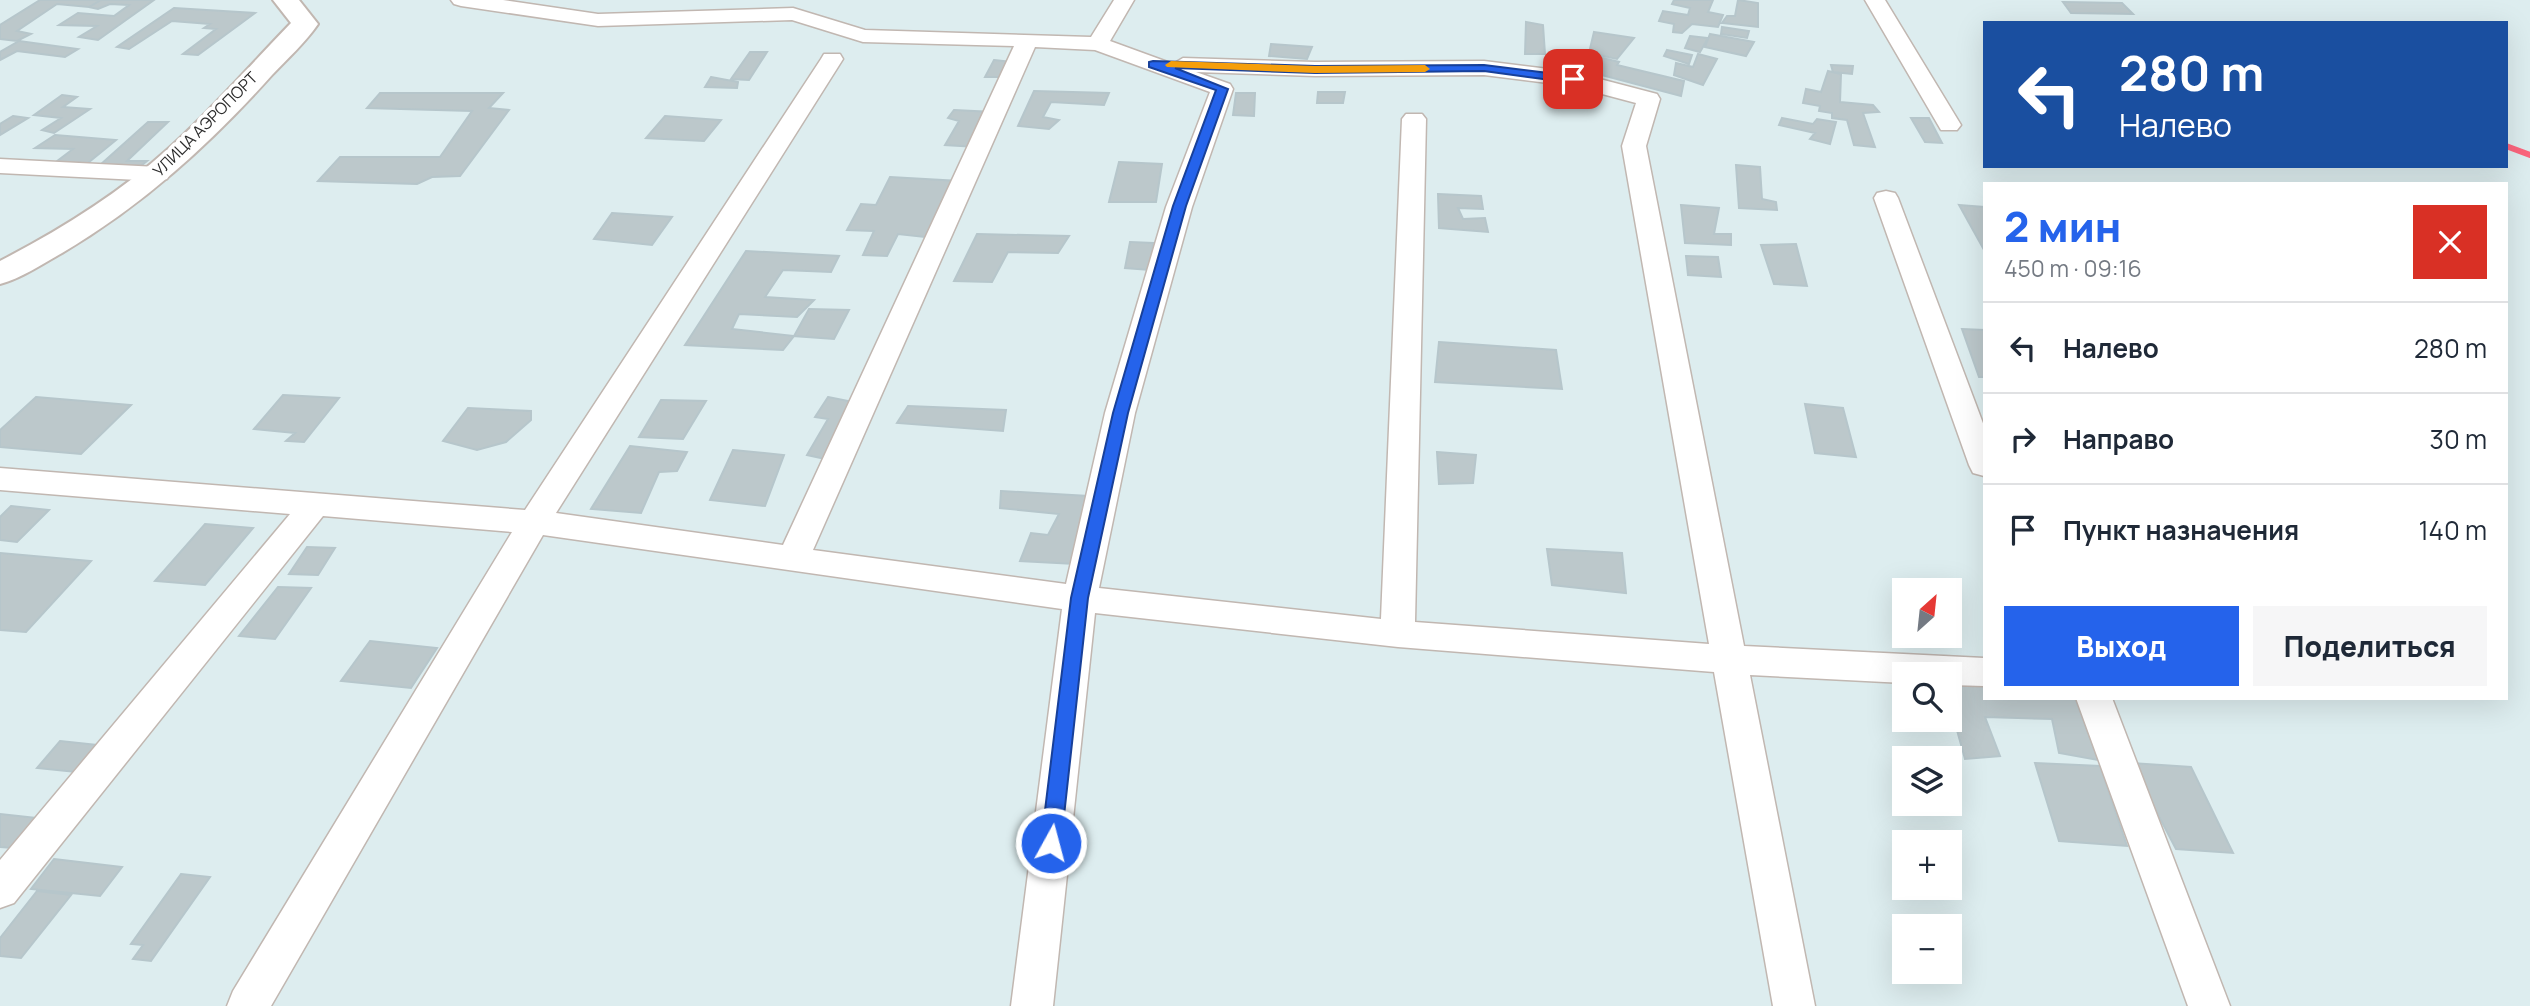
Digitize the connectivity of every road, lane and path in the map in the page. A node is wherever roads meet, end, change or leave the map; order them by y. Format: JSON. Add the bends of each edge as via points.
{"nodes":[{"id":1,"x":286,"y":0,"type":"edge"},
{"id":2,"x":461,"y":0,"type":"edge"},
{"id":3,"x":1124,"y":0,"type":"edge"},
{"id":4,"x":1875,"y":0,"type":"edge"},
{"id":5,"x":1027,"y":41,"type":"junction"},
{"id":6,"x":1098,"y":44,"type":"junction"},
{"id":7,"x":832,"y":59,"type":"dead end"},
{"id":8,"x":1153,"y":64,"type":"junction"},
{"id":9,"x":1414,"y":119,"type":"dead end"},
{"id":10,"x":1949,"y":125,"type":"dead end"},
{"id":11,"x":0,"y":166,"type":"edge"},
{"id":12,"x":158,"y":174,"type":"junction"},
{"id":13,"x":1886,"y":198,"type":"dead end"},
{"id":14,"x":0,"y":274,"type":"edge"},
{"id":15,"x":1983,"y":462,"type":"edge"},
{"id":16,"x":4,"y":484,"type":"edge"},
{"id":17,"x":315,"y":505,"type":"junction"},
{"id":18,"x":534,"y":523,"type":"junction"},
{"id":19,"x":793,"y":559,"type":"junction"},
{"id":20,"x":1080,"y":598,"type":"junction"},
{"id":21,"x":1398,"y":634,"type":"junction"},
{"id":22,"x":1730,"y":661,"type":"junction"},
{"id":23,"x":1983,"y":672,"type":"edge"},
{"id":24,"x":2095,"y":700,"type":"edge"},
{"id":25,"x":0,"y":890,"type":"edge"},
{"id":26,"x":248,"y":1006,"type":"edge"},
{"id":27,"x":1031,"y":1006,"type":"edge"},
{"id":28,"x":1794,"y":1006,"type":"edge"},
{"id":29,"x":2210,"y":1006,"type":"edge"}],
"edges":[{"from":1,"to":12,"type":"main road","name":"УЛИЦА АЭРОПОРТ","via":[[304,24]]},
{"from":2,"to":5,"type":"street","via":[[598,20],[793,14],[863,36]]},
{"from":3,"to":6,"type":"street"},
{"from":4,"to":10,"type":"street"},
{"from":5,"to":6,"type":"street"},
{"from":5,"to":19,"type":"street"},
{"from":6,"to":8,"type":"street"},
{"from":7,"to":18,"type":"street"},
{"from":8,"to":20,"type":"street","via":[[1222,89],[1179,206],[1120,413]]},
{"from":8,"to":22,"type":"street","via":[[1484,68],[1573,79],[1649,99],[1634,146]]},
{"from":9,"to":21,"type":"street"},
{"from":11,"to":12,"type":"street"},
{"from":12,"to":14,"type":"main road","name":"УЛИЦА АЭРОПОРТ","via":[[50,248]]},
{"from":13,"to":15,"type":"street"},
{"from":16,"to":17,"type":"street"},
{"from":17,"to":18,"type":"street"},
{"from":17,"to":25,"type":"street"},
{"from":18,"to":19,"type":"street"},
{"from":18,"to":26,"type":"street"},
{"from":19,"to":20,"type":"street"},
{"from":20,"to":21,"type":"street"},
{"from":20,"to":27,"type":"street"},
{"from":21,"to":22,"type":"street"},
{"from":22,"to":23,"type":"street"},
{"from":22,"to":28,"type":"street"},
{"from":24,"to":29,"type":"street"}]}
